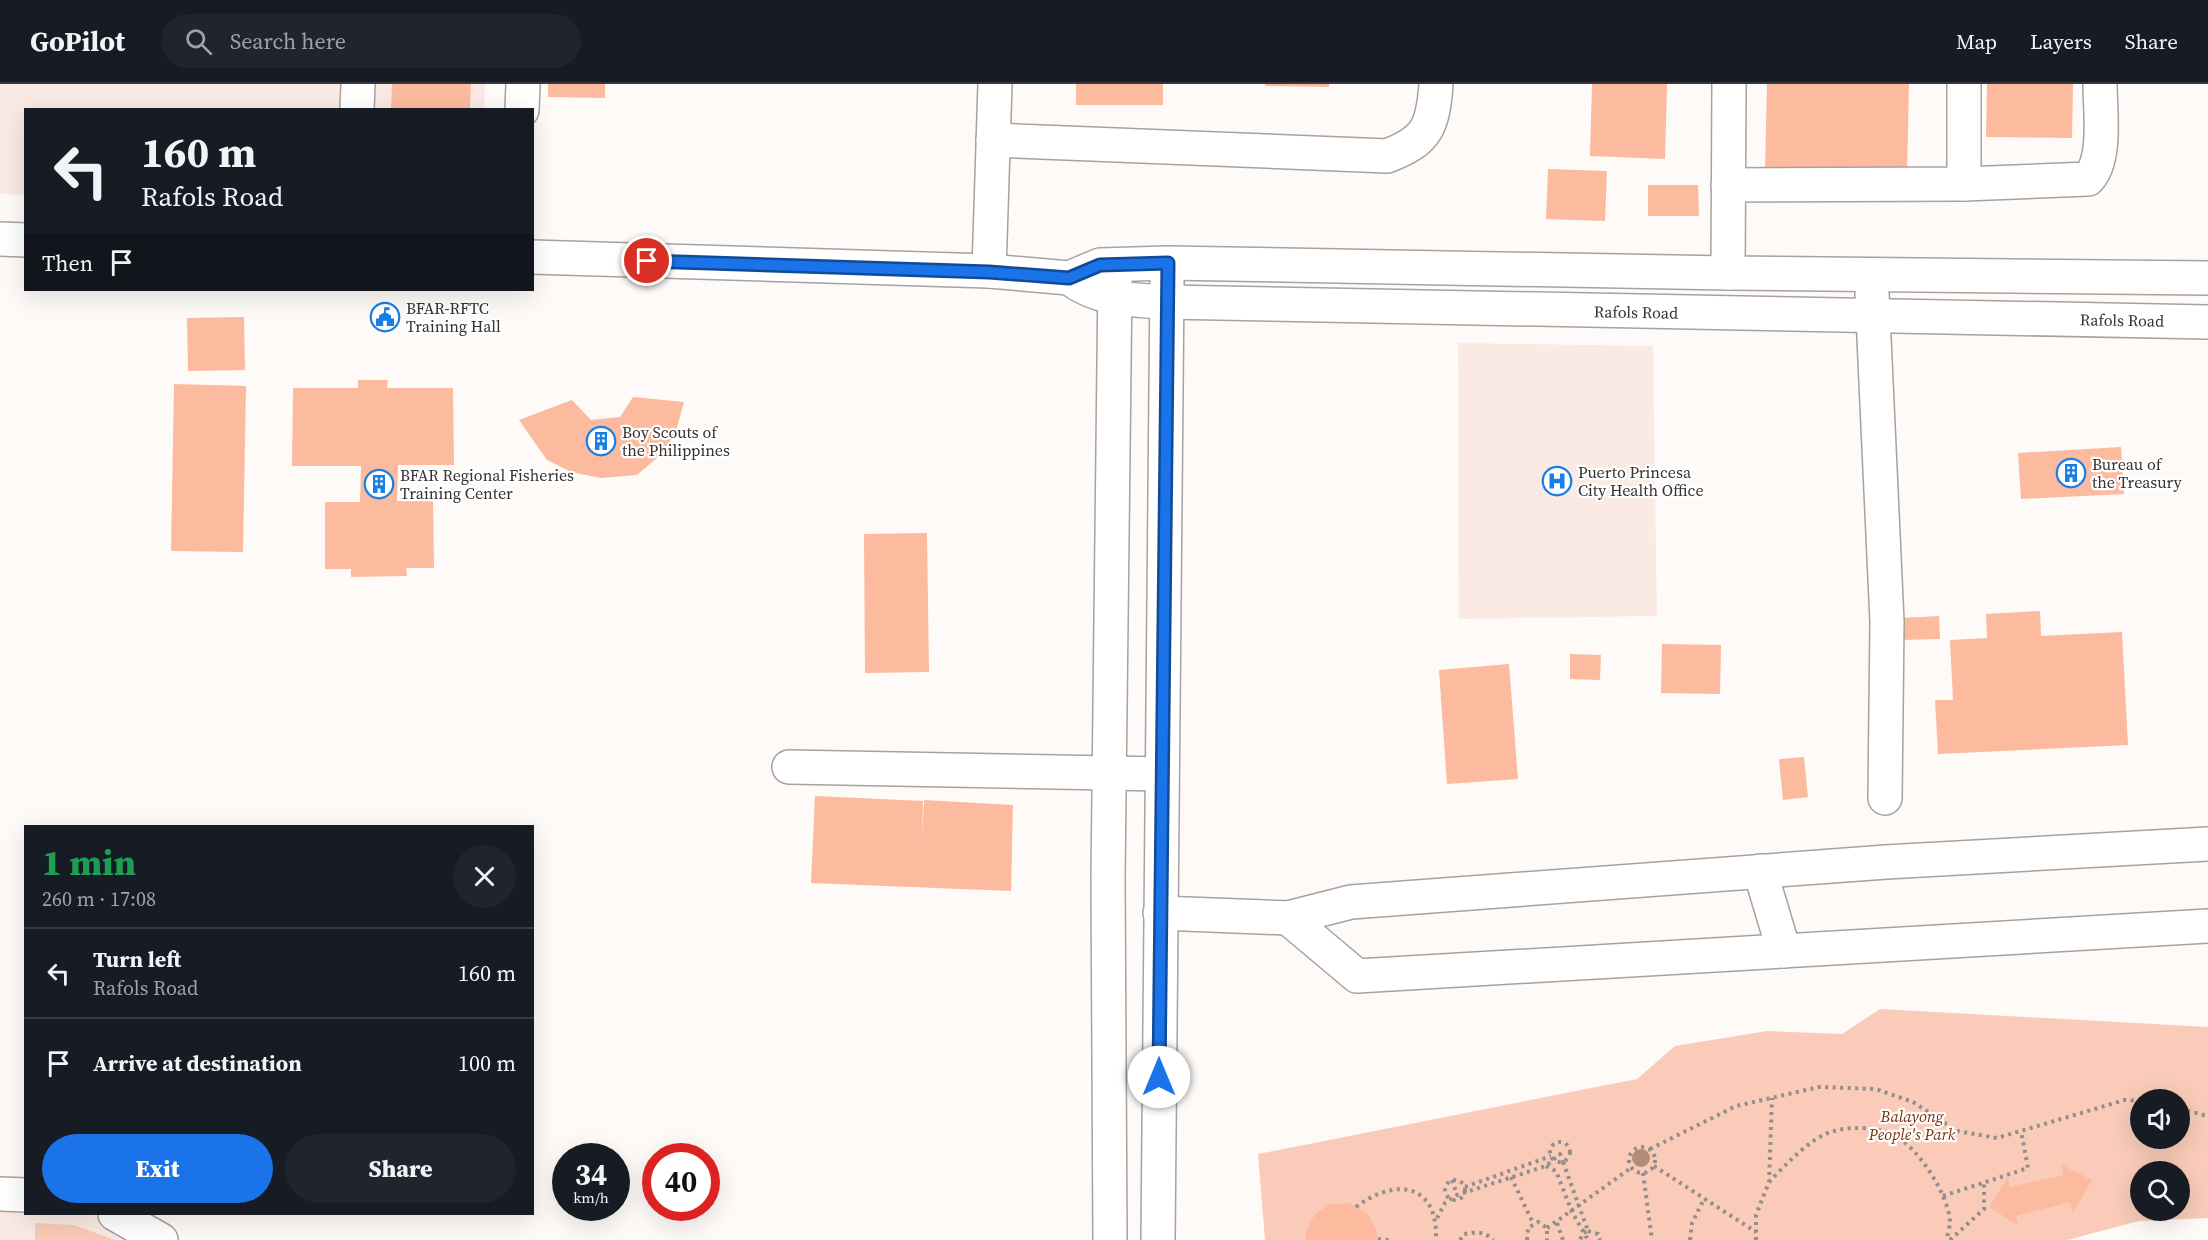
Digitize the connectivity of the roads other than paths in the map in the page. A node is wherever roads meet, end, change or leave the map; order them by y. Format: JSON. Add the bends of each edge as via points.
{"nodes":[{"id":1,"x":358,"y":84,"type":"edge"},
{"id":2,"x":523,"y":84,"type":"edge"},
{"id":3,"x":995,"y":84,"type":"edge"},
{"id":4,"x":1436,"y":84,"type":"edge"},
{"id":5,"x":1729,"y":84,"type":"edge"},
{"id":6,"x":1964,"y":84,"type":"edge"},
{"id":7,"x":2100,"y":84,"type":"edge"},
{"id":8,"x":357,"y":108,"type":"edge"},
{"id":9,"x":522,"y":108,"type":"edge"},
{"id":10,"x":993,"y":140,"type":"junction"},
{"id":11,"x":1964,"y":184,"type":"junction"},
{"id":12,"x":1728,"y":185,"type":"junction"},
{"id":13,"x":0,"y":239,"type":"edge"},
{"id":14,"x":24,"y":240,"type":"edge"},
{"id":15,"x":534,"y":257,"type":"edge"},
{"id":16,"x":1168,"y":263,"type":"junction"},
{"id":17,"x":1115,"y":264,"type":"junction"},
{"id":18,"x":989,"y":272,"type":"junction"},
{"id":19,"x":1728,"y":273,"type":"junction"},
{"id":20,"x":1871,"y":274,"type":"junction"},
{"id":21,"x":1069,"y":278,"type":"junction"},
{"id":22,"x":2208,"y":278,"type":"edge"},
{"id":23,"x":1115,"y":298,"type":"junction"},
{"id":24,"x":1166,"y":302,"type":"junction"},
{"id":25,"x":1873,"y":316,"type":"junction"},
{"id":26,"x":2208,"y":322,"type":"edge"},
{"id":27,"x":789,"y":767,"type":"dead end"},
{"id":28,"x":1110,"y":773,"type":"junction"},
{"id":29,"x":1162,"y":774,"type":"junction"},
{"id":30,"x":1885,"y":798,"type":"dead end"},
{"id":31,"x":2208,"y":844,"type":"edge"},
{"id":32,"x":1760,"y":871,"type":"junction"},
{"id":33,"x":1160,"y":913,"type":"junction"},
{"id":34,"x":1288,"y":918,"type":"junction"},
{"id":35,"x":2208,"y":926,"type":"edge"},
{"id":36,"x":1784,"y":951,"type":"junction"},
{"id":37,"x":117,"y":1215,"type":"edge"},
{"id":38,"x":161,"y":1240,"type":"edge"},
{"id":39,"x":1110,"y":1240,"type":"edge"},
{"id":40,"x":1158,"y":1240,"type":"edge"}],
"edges":[{"from":1,"to":8,"type":"street"},
{"from":2,"to":9,"type":"street"},
{"from":3,"to":10,"type":"street"},
{"from":4,"to":10,"type":"street","via":[[1434,115],[1427,131],[1407,149],[1387,156]]},
{"from":5,"to":12,"type":"street"},
{"from":6,"to":11,"type":"street"},
{"from":7,"to":11,"type":"street","via":[[2099,155],[2097,170],[2088,179]]},
{"from":10,"to":18,"type":"street"},
{"from":11,"to":12,"type":"street"},
{"from":12,"to":19,"type":"street"},
{"from":13,"to":14,"type":"street"},
{"from":15,"to":18,"type":"street","name":"Rafols Road"},
{"from":16,"to":17,"type":"street","name":"Rafols Road"},
{"from":16,"to":19,"type":"street","name":"Rafols Road"},
{"from":16,"to":24,"type":"street"},
{"from":17,"to":21,"type":"street","name":"Rafols Road","via":[[1100,265]]},
{"from":17,"to":23,"type":"street"},
{"from":18,"to":21,"type":"street","name":"Rafols Road"},
{"from":19,"to":20,"type":"street","name":"Rafols Road"},
{"from":20,"to":22,"type":"street","name":"Rafols Road"},
{"from":20,"to":25,"type":"street"},
{"from":21,"to":23,"type":"street","name":"Rafols Road","via":[[1083,288]]},
{"from":23,"to":24,"type":"street","name":"Rafols Road"},
{"from":23,"to":28,"type":"street"},
{"from":24,"to":25,"type":"street","name":"Rafols Road"},
{"from":24,"to":29,"type":"street"},
{"from":25,"to":26,"type":"street","name":"Rafols Road"},
{"from":25,"to":30,"type":"street","via":[[1887,622]]},
{"from":27,"to":28,"type":"street"},
{"from":28,"to":29,"type":"street"},
{"from":28,"to":39,"type":"street"},
{"from":29,"to":33,"type":"street"},
{"from":31,"to":32,"type":"street"},
{"from":32,"to":34,"type":"street","via":[[1351,902]]},
{"from":32,"to":36,"type":"street"},
{"from":33,"to":34,"type":"street"},
{"from":33,"to":40,"type":"street"},
{"from":34,"to":36,"type":"street","via":[[1357,976]]},
{"from":35,"to":36,"type":"street"},
{"from":37,"to":38,"type":"street"}]}
